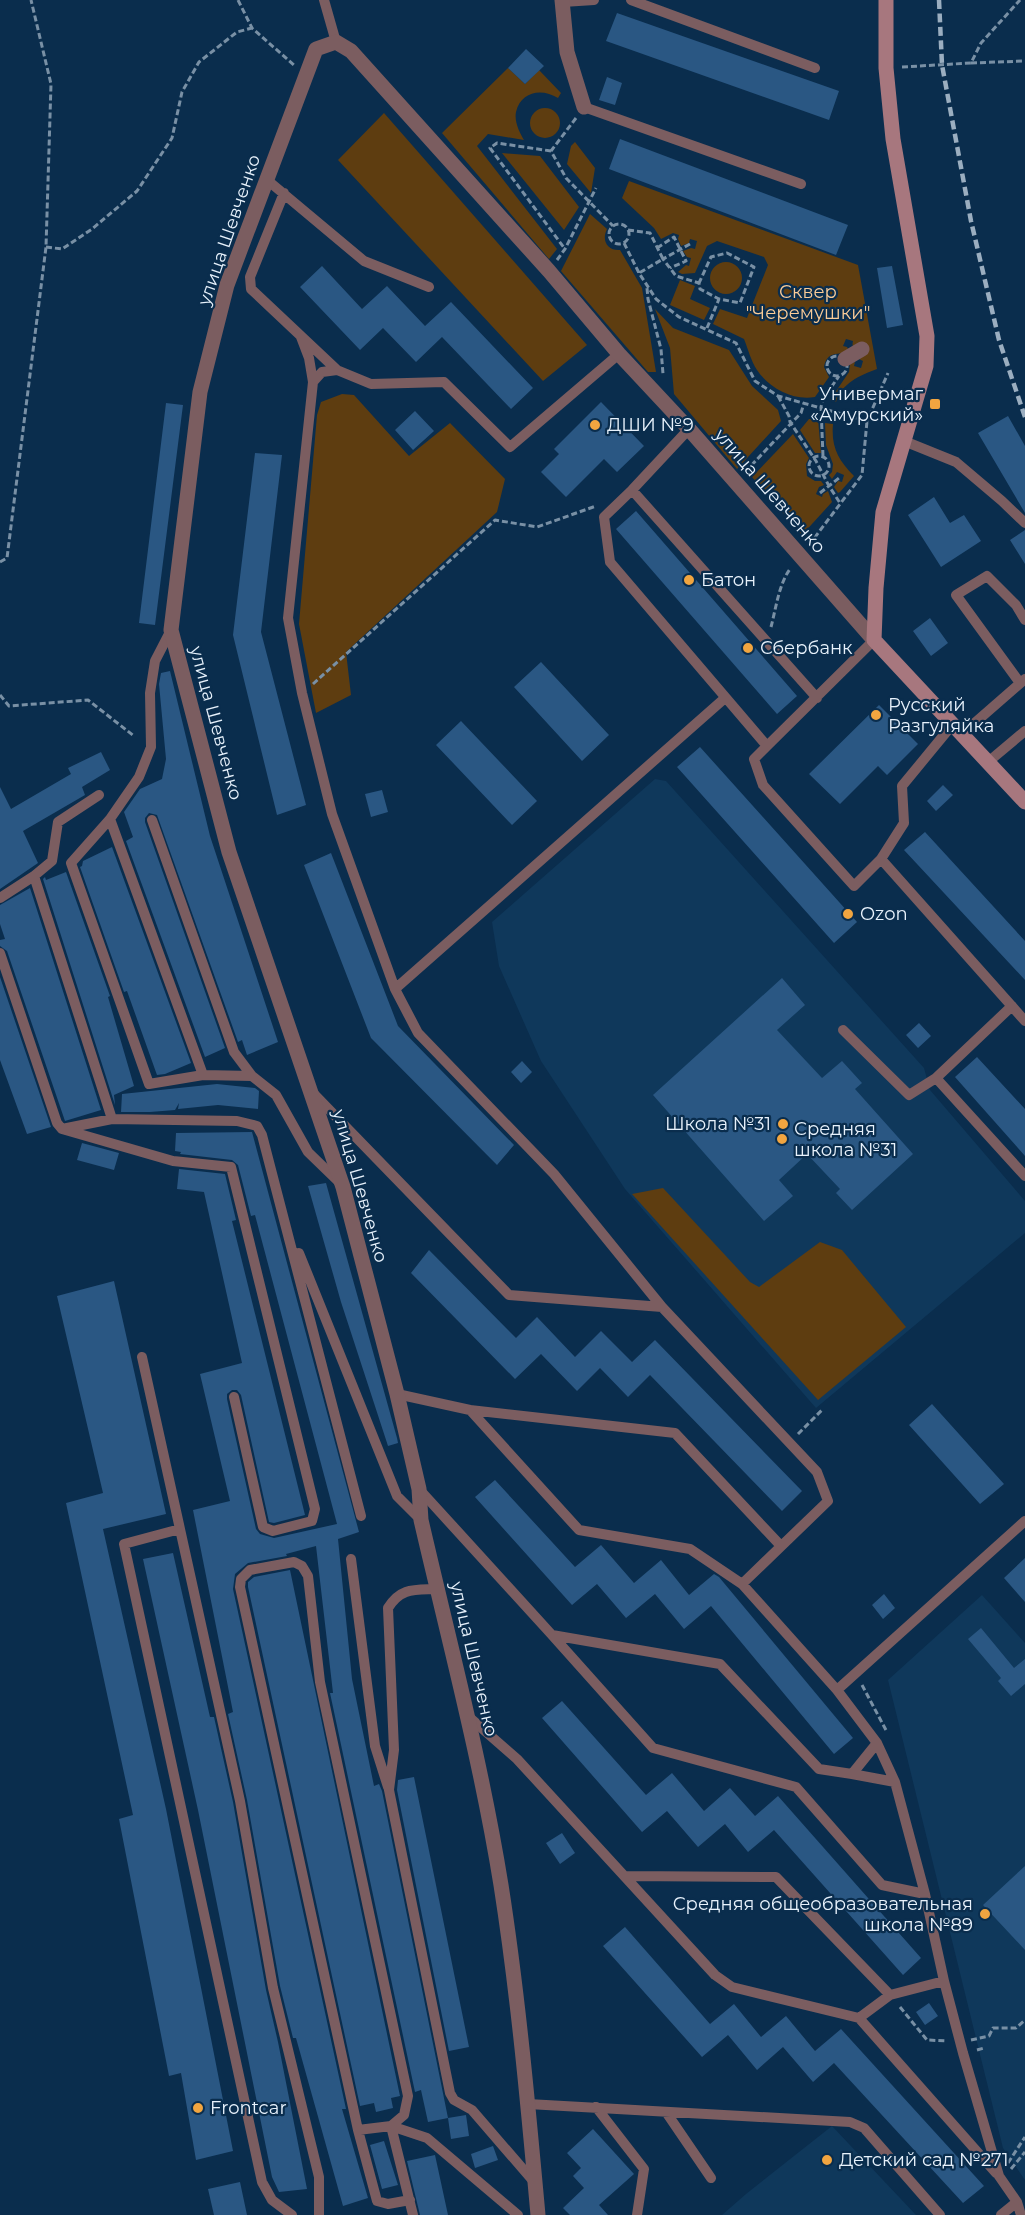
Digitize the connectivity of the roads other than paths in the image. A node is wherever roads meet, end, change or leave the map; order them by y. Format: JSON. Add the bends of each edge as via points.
{"nodes":[{"id":1,"x":324,"y":0,"type":"edge"},
{"id":2,"x":594,"y":0,"type":"edge"},
{"id":3,"x":631,"y":0,"type":"edge"},
{"id":4,"x":886,"y":0,"type":"edge"},
{"id":5,"x":562,"y":1,"type":"edge"},
{"id":6,"x":336,"y":42,"type":"junction"},
{"id":7,"x":815,"y":68,"type":"dead end"},
{"id":8,"x":584,"y":107,"type":"joint"},
{"id":9,"x":266,"y":179,"type":"junction"},
{"id":10,"x":801,"y":184,"type":"dead end"},
{"id":11,"x":284,"y":193,"type":"junction"},
{"id":12,"x":429,"y":287,"type":"dead end"},
{"id":13,"x":300,"y":337,"type":"junction"},
{"id":14,"x":619,"y":354,"type":"junction"},
{"id":15,"x":337,"y":370,"type":"junction"},
{"id":16,"x":313,"y":382,"type":"junction"},
{"id":17,"x":689,"y":429,"type":"junction"},
{"id":18,"x":904,"y":441,"type":"junction"},
{"id":19,"x":632,"y":490,"type":"junction"},
{"id":20,"x":1025,"y":523,"type":"edge"},
{"id":21,"x":1025,"y":620,"type":"edge"},
{"id":22,"x":171,"y":630,"type":"junction"},
{"id":23,"x":874,"y":640,"type":"junction"},
{"id":24,"x":1022,"y":681,"type":"edge"},
{"id":25,"x":725,"y":698,"type":"junction"},
{"id":26,"x":817,"y":698,"type":"junction"},
{"id":27,"x":957,"y":729,"type":"junction"},
{"id":28,"x":1025,"y":731,"type":"edge"},
{"id":29,"x":767,"y":746,"type":"junction"},
{"id":30,"x":988,"y":762,"type":"junction"},
{"id":31,"x":99,"y":795,"type":"dead end"},
{"id":32,"x":1025,"y":802,"type":"edge"},
{"id":33,"x":110,"y":819,"type":"junction"},
{"id":34,"x":152,"y":820,"type":"dead end"},
{"id":35,"x":881,"y":860,"type":"junction"},
{"id":36,"x":34,"y":876,"type":"junction"},
{"id":37,"x":0,"y":898,"type":"edge"},
{"id":38,"x":0,"y":953,"type":"edge"},
{"id":39,"x":395,"y":989,"type":"junction"},
{"id":40,"x":1012,"y":1006,"type":"junction"},
{"id":41,"x":1025,"y":1021,"type":"edge"},
{"id":42,"x":843,"y":1030,"type":"dead end"},
{"id":43,"x":203,"y":1075,"type":"junction"},
{"id":44,"x":252,"y":1076,"type":"junction"},
{"id":45,"x":936,"y":1078,"type":"junction"},
{"id":46,"x":312,"y":1092,"type":"junction"},
{"id":47,"x":112,"y":1119,"type":"junction"},
{"id":48,"x":62,"y":1129,"type":"junction"},
{"id":49,"x":1025,"y":1176,"type":"edge"},
{"id":50,"x":343,"y":1187,"type":"junction"},
{"id":51,"x":285,"y":1220,"type":"junction"},
{"id":52,"x":662,"y":1307,"type":"junction"},
{"id":53,"x":142,"y":1357,"type":"dead end"},
{"id":54,"x":397,"y":1394,"type":"junction"},
{"id":55,"x":234,"y":1397,"type":"dead end"},
{"id":56,"x":471,"y":1410,"type":"junction"},
{"id":57,"x":419,"y":1489,"type":"junction"},
{"id":58,"x":361,"y":1516,"type":"dead end"},
{"id":59,"x":421,"y":1520,"type":"junction"},
{"id":60,"x":1025,"y":1521,"type":"edge"},
{"id":61,"x":180,"y":1529,"type":"junction"},
{"id":62,"x":781,"y":1546,"type":"junction"},
{"id":63,"x":351,"y":1559,"type":"dead end"},
{"id":64,"x":742,"y":1584,"type":"junction"},
{"id":65,"x":437,"y":1589,"type":"junction"},
{"id":66,"x":552,"y":1635,"type":"junction"},
{"id":67,"x":837,"y":1690,"type":"junction"},
{"id":68,"x":469,"y":1717,"type":"junction"},
{"id":69,"x":877,"y":1743,"type":"junction"},
{"id":70,"x":852,"y":1774,"type":"junction"},
{"id":71,"x":894,"y":1782,"type":"junction"},
{"id":72,"x":389,"y":1790,"type":"junction"},
{"id":73,"x":626,"y":1876,"type":"junction"},
{"id":74,"x":925,"y":1894,"type":"junction"},
{"id":75,"x":944,"y":1981,"type":"junction"},
{"id":76,"x":891,"y":1995,"type":"junction"},
{"id":77,"x":859,"y":2018,"type":"junction"},
{"id":78,"x":528,"y":2104,"type":"junction"},
{"id":79,"x":596,"y":2107,"type":"junction"},
{"id":80,"x":666,"y":2112,"type":"junction"},
{"id":81,"x":391,"y":2126,"type":"junction"},
{"id":82,"x":358,"y":2130,"type":"junction"},
{"id":83,"x":999,"y":2176,"type":"junction"},
{"id":84,"x":711,"y":2178,"type":"dead end"},
{"id":85,"x":535,"y":2182,"type":"junction"},
{"id":86,"x":410,"y":2200,"type":"junction"},
{"id":87,"x":1017,"y":2202,"type":"junction"},
{"id":88,"x":292,"y":2215,"type":"edge"},
{"id":89,"x":319,"y":2215,"type":"edge"},
{"id":90,"x":413,"y":2215,"type":"edge"},
{"id":91,"x":518,"y":2215,"type":"edge"},
{"id":92,"x":538,"y":2215,"type":"edge"},
{"id":93,"x":637,"y":2215,"type":"edge"},
{"id":94,"x":940,"y":2215,"type":"edge"},
{"id":95,"x":1001,"y":2215,"type":"edge"},
{"id":96,"x":1021,"y":2215,"type":"edge"}],
"edges":[{"from":1,"to":6,"type":"lane"},
{"from":2,"to":5,"type":"lane"},
{"from":3,"to":7,"type":"lane"},
{"from":4,"to":18,"type":"street","via":[[886,68],[893,139],[927,336],[926,366]]},
{"from":5,"to":8,"type":"street","via":[[567,52]]},
{"from":6,"to":9,"type":"street","name":"улица Шевченко","via":[[316,49]]},
{"from":6,"to":14,"type":"street","name":"улица Шевченко","via":[[351,51]]},
{"from":8,"to":10,"type":"lane"},
{"from":9,"to":11,"type":"lane"},
{"from":9,"to":22,"type":"street","name":"улица Шевченко","via":[[227,285],[200,392]]},
{"from":11,"to":12,"type":"lane","via":[[364,261]]},
{"from":11,"to":13,"type":"lane","via":[[250,277],[251,289]]},
{"from":13,"to":15,"type":"lane"},
{"from":13,"to":16,"type":"lane"},
{"from":14,"to":15,"type":"lane","via":[[510,447],[444,382],[371,384]]},
{"from":14,"to":17,"type":"street","name":"улица Шевченко"},
{"from":15,"to":16,"type":"lane","via":[[322,372]]},
{"from":16,"to":39,"type":"lane","via":[[288,618],[332,814]]},
{"from":17,"to":19,"type":"lane"},
{"from":17,"to":23,"type":"street","name":"улица Шевченко"},
{"from":18,"to":20,"type":"lane","via":[[956,462]]},
{"from":18,"to":23,"type":"street","via":[[883,512]]},
{"from":19,"to":25,"type":"lane","via":[[604,517],[610,562]]},
{"from":19,"to":26,"type":"lane"},
{"from":21,"to":24,"type":"lane","via":[[987,576],[956,595]]},
{"from":22,"to":33,"type":"lane","via":[[155,661],[150,693],[151,747],[139,777]]},
{"from":22,"to":46,"type":"street","name":"улица Шевченко","via":[[229,852]]},
{"from":23,"to":26,"type":"lane"},
{"from":23,"to":27,"type":"street","name":"улица Шевченко"},
{"from":24,"to":27,"type":"lane"},
{"from":25,"to":29,"type":"lane"},
{"from":25,"to":39,"type":"lane"},
{"from":26,"to":29,"type":"lane"},
{"from":27,"to":30,"type":"street","name":"улица Шевченко"},
{"from":27,"to":35,"type":"lane","via":[[902,786],[904,823]]},
{"from":28,"to":30,"type":"lane"},
{"from":29,"to":35,"type":"lane","via":[[754,759],[763,785],[854,886]]},
{"from":30,"to":32,"type":"street","name":"улица Шевченко"},
{"from":31,"to":36,"type":"lane","via":[[58,822],[52,861]]},
{"from":33,"to":43,"type":"lane"},
{"from":33,"to":43,"type":"lane","via":[[71,863],[149,1084]]},
{"from":34,"to":44,"type":"lane","via":[[234,1052]]},
{"from":35,"to":40,"type":"lane"},
{"from":36,"to":37,"type":"lane"},
{"from":36,"to":47,"type":"lane"},
{"from":38,"to":48,"type":"lane"},
{"from":39,"to":52,"type":"lane","via":[[418,1033],[554,1174]]},
{"from":40,"to":41,"type":"lane"},
{"from":40,"to":45,"type":"lane"},
{"from":42,"to":45,"type":"lane","via":[[909,1095]]},
{"from":43,"to":44,"type":"lane"},
{"from":44,"to":50,"type":"lane","via":[[276,1095],[308,1152]]},
{"from":45,"to":49,"type":"lane"},
{"from":46,"to":50,"type":"street","name":"улица Шевченко"},
{"from":46,"to":52,"type":"lane","via":[[509,1295]]},
{"from":47,"to":48,"type":"lane"},
{"from":47,"to":51,"type":"lane","via":[[237,1121],[256,1126],[262,1135]]},
{"from":48,"to":55,"type":"lane","via":[[173,1161],[231,1167],[315,1509],[312,1521],[273,1531],[263,1527]]},
{"from":50,"to":54,"type":"street","name":"улица Шевченко"},
{"from":51,"to":58,"type":"lane"},
{"from":51,"to":59,"type":"lane","via":[[397,1496]]},
{"from":52,"to":62,"type":"lane","via":[[817,1472],[828,1501]]},
{"from":53,"to":61,"type":"lane"},
{"from":54,"to":56,"type":"lane"},
{"from":54,"to":57,"type":"street","name":"улица Шевченко"},
{"from":56,"to":62,"type":"lane","via":[[675,1432]]},
{"from":56,"to":64,"type":"lane","via":[[579,1530],[690,1549]]},
{"from":57,"to":59,"type":"street","name":"улица Шевченко"},
{"from":57,"to":66,"type":"lane"},
{"from":59,"to":65,"type":"street","name":"улица Шевченко"},
{"from":60,"to":67,"type":"lane"},
{"from":61,"to":88,"type":"lane","via":[[124,1544],[262,2182],[272,2200]]},
{"from":61,"to":89,"type":"lane","via":[[240,1801],[273,1988],[319,2177]]},
{"from":62,"to":64,"type":"lane"},
{"from":63,"to":72,"type":"lane","via":[[375,1746]]},
{"from":64,"to":67,"type":"lane"},
{"from":65,"to":68,"type":"street","name":"улица Шевченко"},
{"from":65,"to":72,"type":"lane","via":[[402,1592],[388,1608],[394,1750]]},
{"from":66,"to":70,"type":"lane","via":[[720,1664],[819,1769]]},
{"from":66,"to":74,"type":"lane","via":[[653,1748],[796,1787],[882,1885]]},
{"from":67,"to":69,"type":"lane"},
{"from":68,"to":73,"type":"lane","via":[[517,1760]]},
{"from":68,"to":78,"type":"street","name":"улица Шевченко","via":[[501,1885]]},
{"from":69,"to":70,"type":"lane"},
{"from":69,"to":71,"type":"lane"},
{"from":70,"to":71,"type":"lane"},
{"from":71,"to":74,"type":"lane"},
{"from":72,"to":85,"type":"lane","via":[[450,2093],[454,2100],[472,2110]]},
{"from":73,"to":76,"type":"lane","via":[[776,1877]]},
{"from":73,"to":77,"type":"lane","via":[[715,1975],[732,1987]]},
{"from":74,"to":75,"type":"lane"},
{"from":75,"to":76,"type":"lane"},
{"from":75,"to":83,"type":"lane"},
{"from":76,"to":77,"type":"lane"},
{"from":77,"to":83,"type":"lane"},
{"from":78,"to":79,"type":"lane"},
{"from":78,"to":85,"type":"street","name":"улица Шевченко"},
{"from":79,"to":80,"type":"lane"},
{"from":79,"to":93,"type":"lane","via":[[644,2169]]},
{"from":80,"to":84,"type":"lane"},
{"from":80,"to":94,"type":"lane","via":[[850,2122],[864,2128]]},
{"from":81,"to":82,"type":"lane"},
{"from":81,"to":82,"type":"lane","via":[[404,2115],[408,2097],[320,1682],[308,1576],[294,1562],[250,1570],[241,1579],[240,1587]]},
{"from":81,"to":86,"type":"lane"},
{"from":81,"to":91,"type":"lane","via":[[427,2138]]},
{"from":82,"to":86,"type":"lane","via":[[377,2201],[388,2204]]},
{"from":83,"to":87,"type":"lane"},
{"from":85,"to":92,"type":"street","name":"улица Шевченко"},
{"from":86,"to":90,"type":"lane"},
{"from":87,"to":95,"type":"lane"},
{"from":87,"to":96,"type":"lane"}]}
